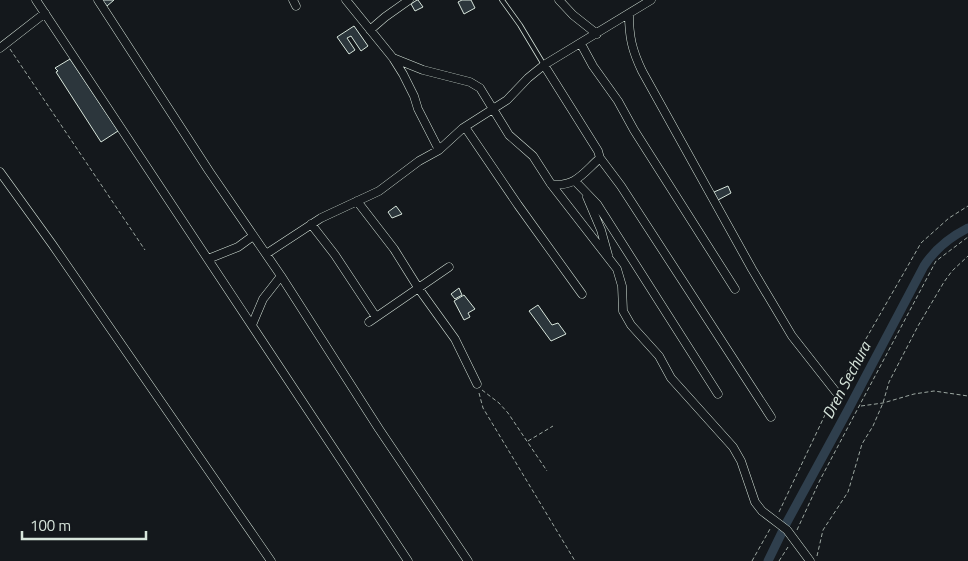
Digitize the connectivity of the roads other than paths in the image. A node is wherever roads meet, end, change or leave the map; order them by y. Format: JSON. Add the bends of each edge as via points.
{"nodes":[{"id":1,"x":36,"y":0,"type":"edge"},
{"id":2,"x":98,"y":0,"type":"edge"},
{"id":3,"x":346,"y":0,"type":"edge"},
{"id":4,"x":409,"y":0,"type":"edge"},
{"id":5,"x":502,"y":0,"type":"edge"},
{"id":6,"x":558,"y":0,"type":"edge"},
{"id":7,"x":652,"y":0,"type":"edge"},
{"id":8,"x":45,"y":13,"type":"junction"},
{"id":9,"x":629,"y":14,"type":"junction"},
{"id":10,"x":370,"y":30,"type":"junction"},
{"id":11,"x":597,"y":34,"type":"junction"},
{"id":12,"x":581,"y":44,"type":"junction"},
{"id":13,"x":3,"y":46,"type":"edge"},
{"id":14,"x":393,"y":58,"type":"junction"},
{"id":15,"x":544,"y":65,"type":"junction"},
{"id":16,"x":494,"y":109,"type":"junction"},
{"id":17,"x":465,"y":127,"type":"junction"},
{"id":18,"x":439,"y":150,"type":"junction"},
{"id":19,"x":600,"y":158,"type":"junction"},
{"id":20,"x":0,"y":172,"type":"edge"},
{"id":21,"x":575,"y":181,"type":"junction"},
{"id":22,"x":551,"y":184,"type":"junction"},
{"id":23,"x":584,"y":191,"type":"junction"},
{"id":24,"x":356,"y":201,"type":"junction"},
{"id":25,"x":311,"y":224,"type":"junction"},
{"id":26,"x":253,"y":236,"type":"junction"},
{"id":27,"x":266,"y":254,"type":"junction"},
{"id":28,"x":609,"y":258,"type":"junction"},
{"id":29,"x":208,"y":259,"type":"junction"},
{"id":30,"x":449,"y":267,"type":"dead end"},
{"id":31,"x":281,"y":276,"type":"junction"},
{"id":32,"x":418,"y":289,"type":"junction"},
{"id":33,"x":735,"y":289,"type":"dead end"},
{"id":34,"x":582,"y":294,"type":"dead end"},
{"id":35,"x":252,"y":325,"type":"junction"},
{"id":36,"x":477,"y":384,"type":"road end"},
{"id":37,"x":836,"y":392,"type":"road end"},
{"id":38,"x":718,"y":394,"type":"dead end"},
{"id":39,"x":771,"y":417,"type":"dead end"},
{"id":40,"x":271,"y":561,"type":"edge"},
{"id":41,"x":408,"y":561,"type":"edge"},
{"id":42,"x":468,"y":561,"type":"edge"},
{"id":43,"x":812,"y":561,"type":"edge"}],
"edges":[{"from":1,"to":8,"type":"street"},
{"from":2,"to":26,"type":"street"},
{"from":3,"to":10,"type":"street"},
{"from":4,"to":10,"type":"street"},
{"from":5,"to":15,"type":"lane"},
{"from":6,"to":11,"type":"street"},
{"from":7,"to":9,"type":"street"},
{"from":8,"to":13,"type":"street"},
{"from":8,"to":29,"type":"street"},
{"from":9,"to":11,"type":"street"},
{"from":9,"to":37,"type":"street","via":[[632,50],[642,71],[787,327]]},
{"from":10,"to":14,"type":"street"},
{"from":11,"to":12,"type":"street"},
{"from":12,"to":15,"type":"street"},
{"from":12,"to":33,"type":"street"},
{"from":14,"to":16,"type":"street","via":[[423,70],[470,82],[480,88]]},
{"from":14,"to":18,"type":"street"},
{"from":15,"to":16,"type":"street"},
{"from":15,"to":19,"type":"street"},
{"from":16,"to":17,"type":"street"},
{"from":16,"to":22,"type":"street","via":[[509,135],[533,156]]},
{"from":17,"to":18,"type":"street"},
{"from":17,"to":34,"type":"street"},
{"from":18,"to":24,"type":"street","via":[[379,191]]},
{"from":19,"to":21,"type":"street"},
{"from":19,"to":39,"type":"street","via":[[622,186]]},
{"from":20,"to":40,"type":"street"},
{"from":21,"to":22,"type":"street","via":[[562,186]]},
{"from":21,"to":23,"type":"street"},
{"from":22,"to":28,"type":"street"},
{"from":23,"to":28,"type":"street"},
{"from":23,"to":38,"type":"street","via":[[597,204]]},
{"from":24,"to":25,"type":"street"},
{"from":24,"to":32,"type":"street","via":[[394,248]]},
{"from":25,"to":27,"type":"street"},
{"from":25,"to":32,"type":"street","via":[[335,255],[372,319]]},
{"from":26,"to":27,"type":"street"},
{"from":26,"to":29,"type":"street","via":[[238,247]]},
{"from":27,"to":31,"type":"street"},
{"from":28,"to":43,"type":"street","via":[[617,268],[623,311],[631,325],[659,356],[671,378],[733,447],[755,502],[787,530]]},
{"from":29,"to":35,"type":"street"},
{"from":30,"to":32,"type":"street"},
{"from":31,"to":35,"type":"street","via":[[268,291]]},
{"from":31,"to":42,"type":"street"},
{"from":32,"to":36,"type":"street","via":[[456,339]]},
{"from":35,"to":41,"type":"street"}]}
